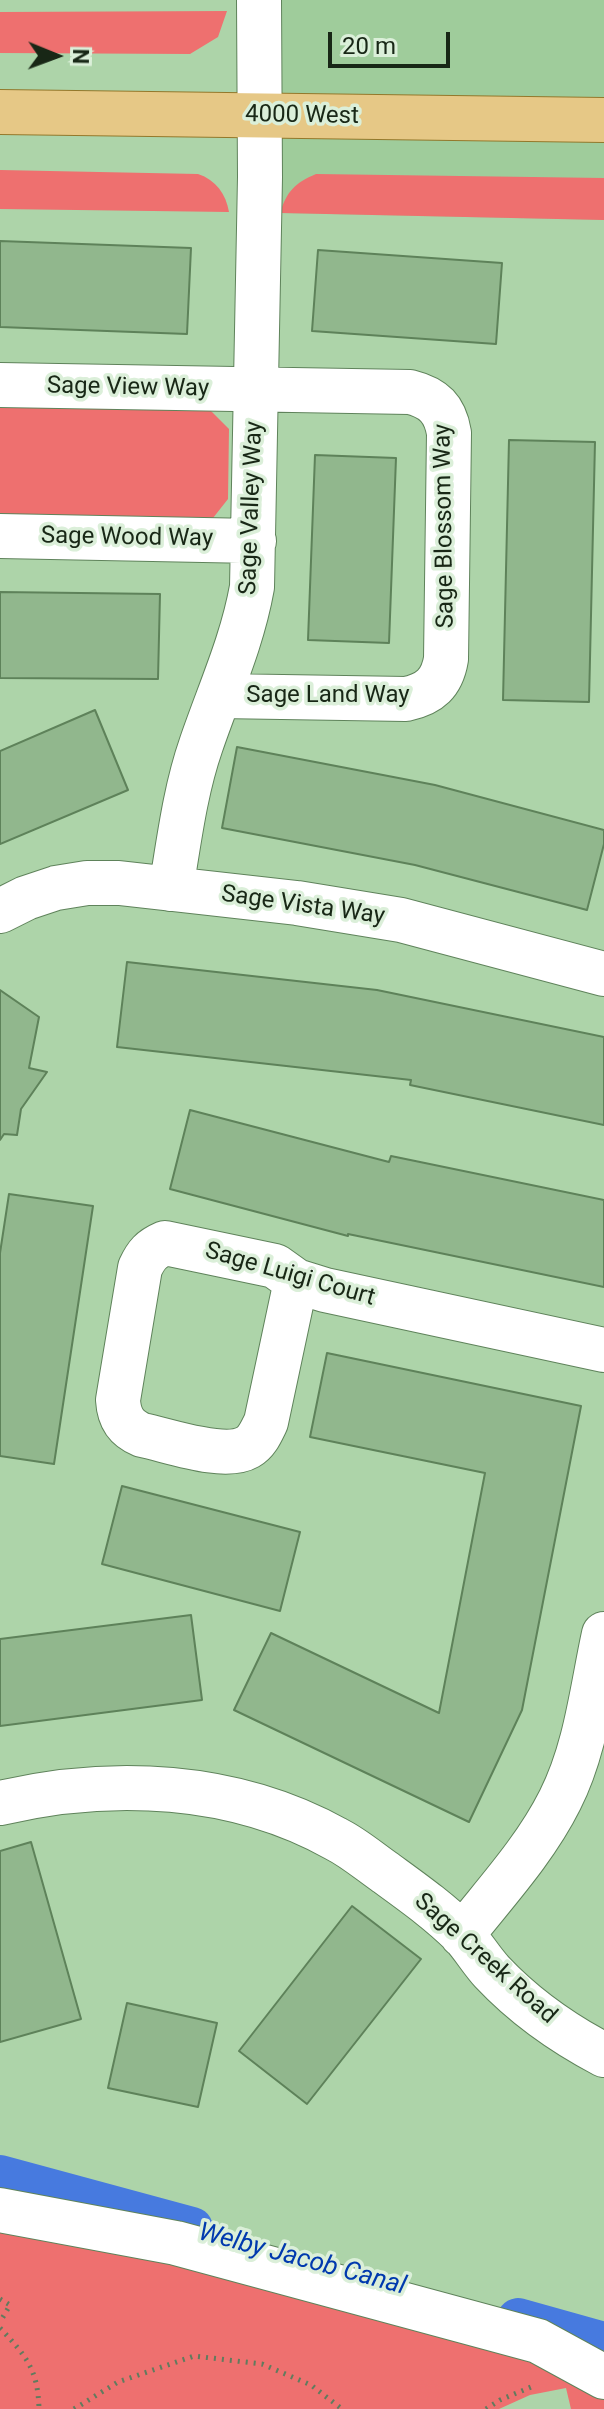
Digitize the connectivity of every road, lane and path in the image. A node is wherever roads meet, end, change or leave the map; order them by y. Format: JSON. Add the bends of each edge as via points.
{"nodes":[{"id":1,"x":259,"y":0,"type":"edge"},
{"id":2,"x":0,"y":112,"type":"edge"},
{"id":3,"x":261,"y":115,"type":"junction"},
{"id":4,"x":604,"y":120,"type":"edge"},
{"id":5,"x":0,"y":385,"type":"edge"},
{"id":6,"x":257,"y":390,"type":"junction"},
{"id":7,"x":0,"y":536,"type":"edge"},
{"id":8,"x":254,"y":541,"type":"junction"},
{"id":9,"x":434,"y":687,"type":"joint"},
{"id":10,"x":220,"y":696,"type":"junction"},
{"id":11,"x":171,"y":889,"type":"junction"},
{"id":12,"x":0,"y":911,"type":"edge"},
{"id":13,"x":604,"y":974,"type":"edge"},
{"id":14,"x":296,"y":1281,"type":"junction"},
{"id":15,"x":604,"y":1350,"type":"edge"},
{"id":16,"x":604,"y":1634,"type":"edge"},
{"id":17,"x":0,"y":1803,"type":"edge"},
{"id":18,"x":462,"y":1935,"type":"junction"},
{"id":19,"x":604,"y":2055,"type":"edge"},
{"id":20,"x":0,"y":2210,"type":"edge"},
{"id":21,"x":0,"y":2299,"type":"edge"},
{"id":22,"x":0,"y":2325,"type":"edge"},
{"id":23,"x":604,"y":2377,"type":"edge"},
{"id":24,"x":540,"y":2384,"type":"dead end"},
{"id":25,"x":39,"y":2409,"type":"edge"},
{"id":26,"x":74,"y":2409,"type":"edge"},
{"id":27,"x":342,"y":2409,"type":"edge"},
{"id":28,"x":486,"y":2409,"type":"edge"}],
"edges":[{"from":1,"to":3,"type":"street","name":"Sage Valley Way"},
{"from":2,"to":3,"type":"main road","name":"4000 West"},
{"from":3,"to":4,"type":"main road","name":"4000 West"},
{"from":3,"to":6,"type":"street","name":"Sage Valley Way"},
{"from":5,"to":6,"type":"street","name":"Sage View Way"},
{"from":6,"to":8,"type":"street","name":"Sage Valley Way"},
{"from":6,"to":9,"type":"street","name":"Sage Blossom Way","via":[[410,392],[438,404],[446,417],[446,659]]},
{"from":7,"to":8,"type":"street","name":"Sage Wood Way"},
{"from":8,"to":10,"type":"street","name":"Sage Valley Way","via":[[252,587],[241,640]]},
{"from":9,"to":10,"type":"street","name":"Sage Land Way","via":[[406,699]]},
{"from":10,"to":11,"type":"street","name":"Sage Valley Way","via":[[193,775]]},
{"from":11,"to":12,"type":"street","name":"Sage Vista Way","via":[[87,883],[56,888]]},
{"from":11,"to":13,"type":"street","name":"Sage Vista Way","via":[[401,920]]},
{"from":14,"to":14,"type":"street","name":"Sage Luigi Court","via":[[266,1422],[249,1447],[220,1452],[142,1435],[123,1422],[118,1400],[140,1268],[153,1248],[177,1244],[275,1266]]},
{"from":14,"to":15,"type":"street","name":"Sage Luigi Court"},
{"from":16,"to":18,"type":"street","via":[[580,1747],[561,1798],[534,1843]]},
{"from":17,"to":18,"type":"street","name":"Sage Creek Road","via":[[73,1789],[132,1786],[230,1798],[336,1839],[414,1893]]},
{"from":18,"to":19,"type":"street","name":"Sage Creek Road","via":[[492,1972],[540,2014]]},
{"from":20,"to":23,"type":"street","via":[[176,2243],[538,2341]]},
{"from":21,"to":22,"type":"path","via":[[10,2305]]},
{"from":22,"to":25,"type":"path","via":[[27,2357]]},
{"from":24,"to":28,"type":"path"},
{"from":26,"to":27,"type":"path","via":[[118,2382],[194,2356],[262,2364],[311,2385]]}]}
